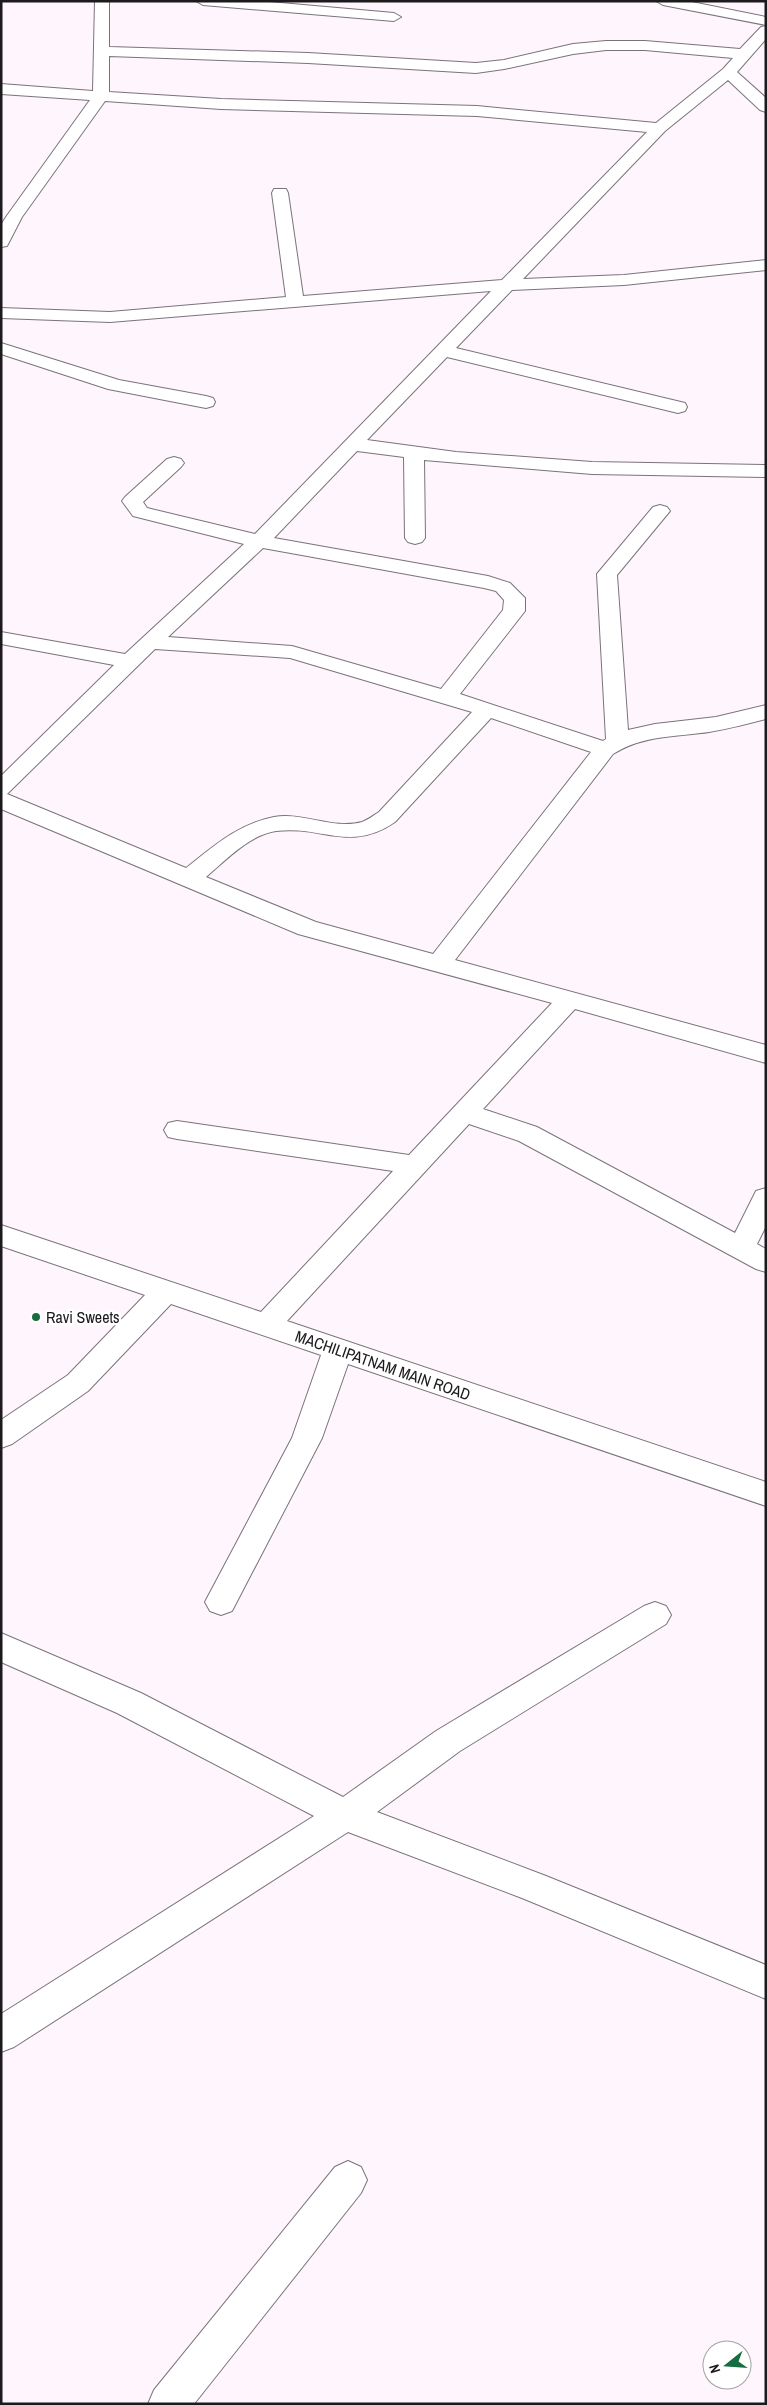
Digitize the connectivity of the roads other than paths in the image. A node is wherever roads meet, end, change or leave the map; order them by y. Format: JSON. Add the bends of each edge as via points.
{"nodes":[{"id":1,"x":102,"y":1,"type":"edge"},
{"id":2,"x":203,"y":1,"type":"edge"},
{"id":3,"x":663,"y":1,"type":"edge"},
{"id":4,"x":394,"y":17,"type":"dead end"},
{"id":5,"x":766,"y":21,"type":"edge"},
{"id":6,"x":766,"y":30,"type":"edge"},
{"id":7,"x":101,"y":51,"type":"junction"},
{"id":8,"x":743,"y":54,"type":"junction"},
{"id":9,"x":728,"y":72,"type":"junction"},
{"id":10,"x":1,"y":89,"type":"edge"},
{"id":11,"x":101,"y":96,"type":"junction"},
{"id":12,"x":766,"y":107,"type":"edge"},
{"id":13,"x":659,"y":128,"type":"junction"},
{"id":14,"x":280,"y":193,"type":"dead end"},
{"id":15,"x":1,"y":242,"type":"edge"},
{"id":16,"x":766,"y":265,"type":"edge"},
{"id":17,"x":505,"y":285,"type":"junction"},
{"id":18,"x":295,"y":301,"type":"junction"},
{"id":19,"x":1,"y":312,"type":"edge"},
{"id":20,"x":1,"y":348,"type":"edge"},
{"id":21,"x":444,"y":351,"type":"junction"},
{"id":22,"x":206,"y":402,"type":"dead end"},
{"id":23,"x":678,"y":407,"type":"dead end"},
{"id":24,"x":352,"y":444,"type":"junction"},
{"id":25,"x":414,"y":452,"type":"junction"},
{"id":26,"x":174,"y":463,"type":"dead end"},
{"id":27,"x":766,"y":471,"type":"edge"},
{"id":28,"x":660,"y":511,"type":"dead end"},
{"id":29,"x":415,"y":538,"type":"dead end"},
{"id":30,"x":259,"y":541,"type":"junction"},
{"id":31,"x":1,"y":638,"type":"edge"},
{"id":32,"x":150,"y":642,"type":"junction"},
{"id":33,"x":131,"y":662,"type":"junction"},
{"id":34,"x":446,"y":697,"type":"junction"},
{"id":35,"x":487,"y":709,"type":"junction"},
{"id":36,"x":766,"y":712,"type":"edge"},
{"id":37,"x":611,"y":744,"type":"junction"},
{"id":38,"x":1,"y":789,"type":"edge"},
{"id":39,"x":1,"y":800,"type":"edge"},
{"id":40,"x":189,"y":878,"type":"junction"},
{"id":41,"x":439,"y":963,"type":"junction"},
{"id":42,"x":570,"y":999,"type":"junction"},
{"id":43,"x":766,"y":1054,"type":"edge"},
{"id":44,"x":464,"y":1112,"type":"junction"},
{"id":45,"x":177,"y":1130,"type":"dead end"},
{"id":46,"x":415,"y":1165,"type":"junction"},
{"id":47,"x":766,"y":1198,"type":"edge"},
{"id":48,"x":1,"y":1235,"type":"edge"},
{"id":49,"x":741,"y":1248,"type":"junction"},
{"id":50,"x":766,"y":1262,"type":"edge"},
{"id":51,"x":166,"y":1291,"type":"junction"},
{"id":52,"x":266,"y":1325,"type":"junction"},
{"id":53,"x":338,"y":1349,"type":"junction"},
{"id":54,"x":1,"y":1436,"type":"edge"},
{"id":55,"x":766,"y":1494,"type":"edge"},
{"id":56,"x":221,"y":1602,"type":"dead end"},
{"id":57,"x":654,"y":1615,"type":"dead end"},
{"id":58,"x":1,"y":1646,"type":"edge"},
{"id":59,"x":345,"y":1815,"type":"junction"},
{"id":60,"x":766,"y":1982,"type":"edge"},
{"id":61,"x":1,"y":2036,"type":"edge"},
{"id":62,"x":348,"y":2180,"type":"dead end"},
{"id":63,"x":168,"y":2404,"type":"edge"}],
"edges":[{"from":1,"to":7,"type":"street"},
{"from":2,"to":4,"type":"street"},
{"from":3,"to":5,"type":"street"},
{"from":6,"to":8,"type":"street"},
{"from":7,"to":8,"type":"street","via":[[476,68],[588,46]]},
{"from":7,"to":11,"type":"street"},
{"from":8,"to":9,"type":"street"},
{"from":9,"to":12,"type":"street"},
{"from":9,"to":13,"type":"street"},
{"from":10,"to":11,"type":"street"},
{"from":11,"to":13,"type":"street","via":[[221,104],[477,111]]},
{"from":11,"to":15,"type":"street","via":[[14,217]]},
{"from":13,"to":17,"type":"street"},
{"from":14,"to":18,"type":"street"},
{"from":16,"to":17,"type":"street","via":[[624,280]]},
{"from":17,"to":18,"type":"street"},
{"from":17,"to":21,"type":"street"},
{"from":18,"to":19,"type":"street","via":[[110,316]]},
{"from":20,"to":22,"type":"street","via":[[115,384]]},
{"from":21,"to":23,"type":"street"},
{"from":21,"to":24,"type":"street"},
{"from":24,"to":25,"type":"street"},
{"from":24,"to":30,"type":"street"},
{"from":25,"to":27,"type":"street","via":[[592,468]]},
{"from":25,"to":29,"type":"street"},
{"from":26,"to":30,"type":"street","via":[[132,501],[140,512]]},
{"from":28,"to":37,"type":"street","via":[[606,574]]},
{"from":30,"to":32,"type":"street"},
{"from":30,"to":34,"type":"street","via":[[503,587],[515,598],[514,611]]},
{"from":31,"to":33,"type":"street"},
{"from":32,"to":33,"type":"street"},
{"from":32,"to":34,"type":"street","via":[[292,652]]},
{"from":33,"to":38,"type":"street"},
{"from":34,"to":35,"type":"street"},
{"from":35,"to":37,"type":"street"},
{"from":35,"to":40,"type":"street","via":[[387,817],[371,828],[357,830],[296,823],[256,829],[235,841]]},
{"from":36,"to":37,"type":"street","via":[[710,725],[650,732]]},
{"from":37,"to":41,"type":"street"},
{"from":39,"to":40,"type":"street"},
{"from":40,"to":41,"type":"street","via":[[307,928]]},
{"from":41,"to":42,"type":"street"},
{"from":42,"to":43,"type":"street"},
{"from":42,"to":44,"type":"street"},
{"from":44,"to":46,"type":"street"},
{"from":44,"to":49,"type":"street","via":[[528,1134]]},
{"from":45,"to":46,"type":"street"},
{"from":46,"to":52,"type":"street"},
{"from":47,"to":49,"type":"street"},
{"from":48,"to":51,"type":"street","name":"MACHILIPATNAM MAIN ROAD"},
{"from":49,"to":50,"type":"street"},
{"from":51,"to":52,"type":"street","name":"MACHILIPATNAM MAIN ROAD"},
{"from":51,"to":54,"type":"street","via":[[78,1383]]},
{"from":52,"to":53,"type":"street","name":"MACHILIPATNAM MAIN ROAD"},
{"from":53,"to":55,"type":"street","name":"MACHILIPATNAM MAIN ROAD"},
{"from":53,"to":56,"type":"street","via":[[307,1438]]},
{"from":57,"to":59,"type":"street","via":[[448,1741]]},
{"from":58,"to":59,"type":"street","via":[[130,1703]]},
{"from":59,"to":60,"type":"street"},
{"from":59,"to":61,"type":"street"},
{"from":62,"to":63,"type":"street"}]}
